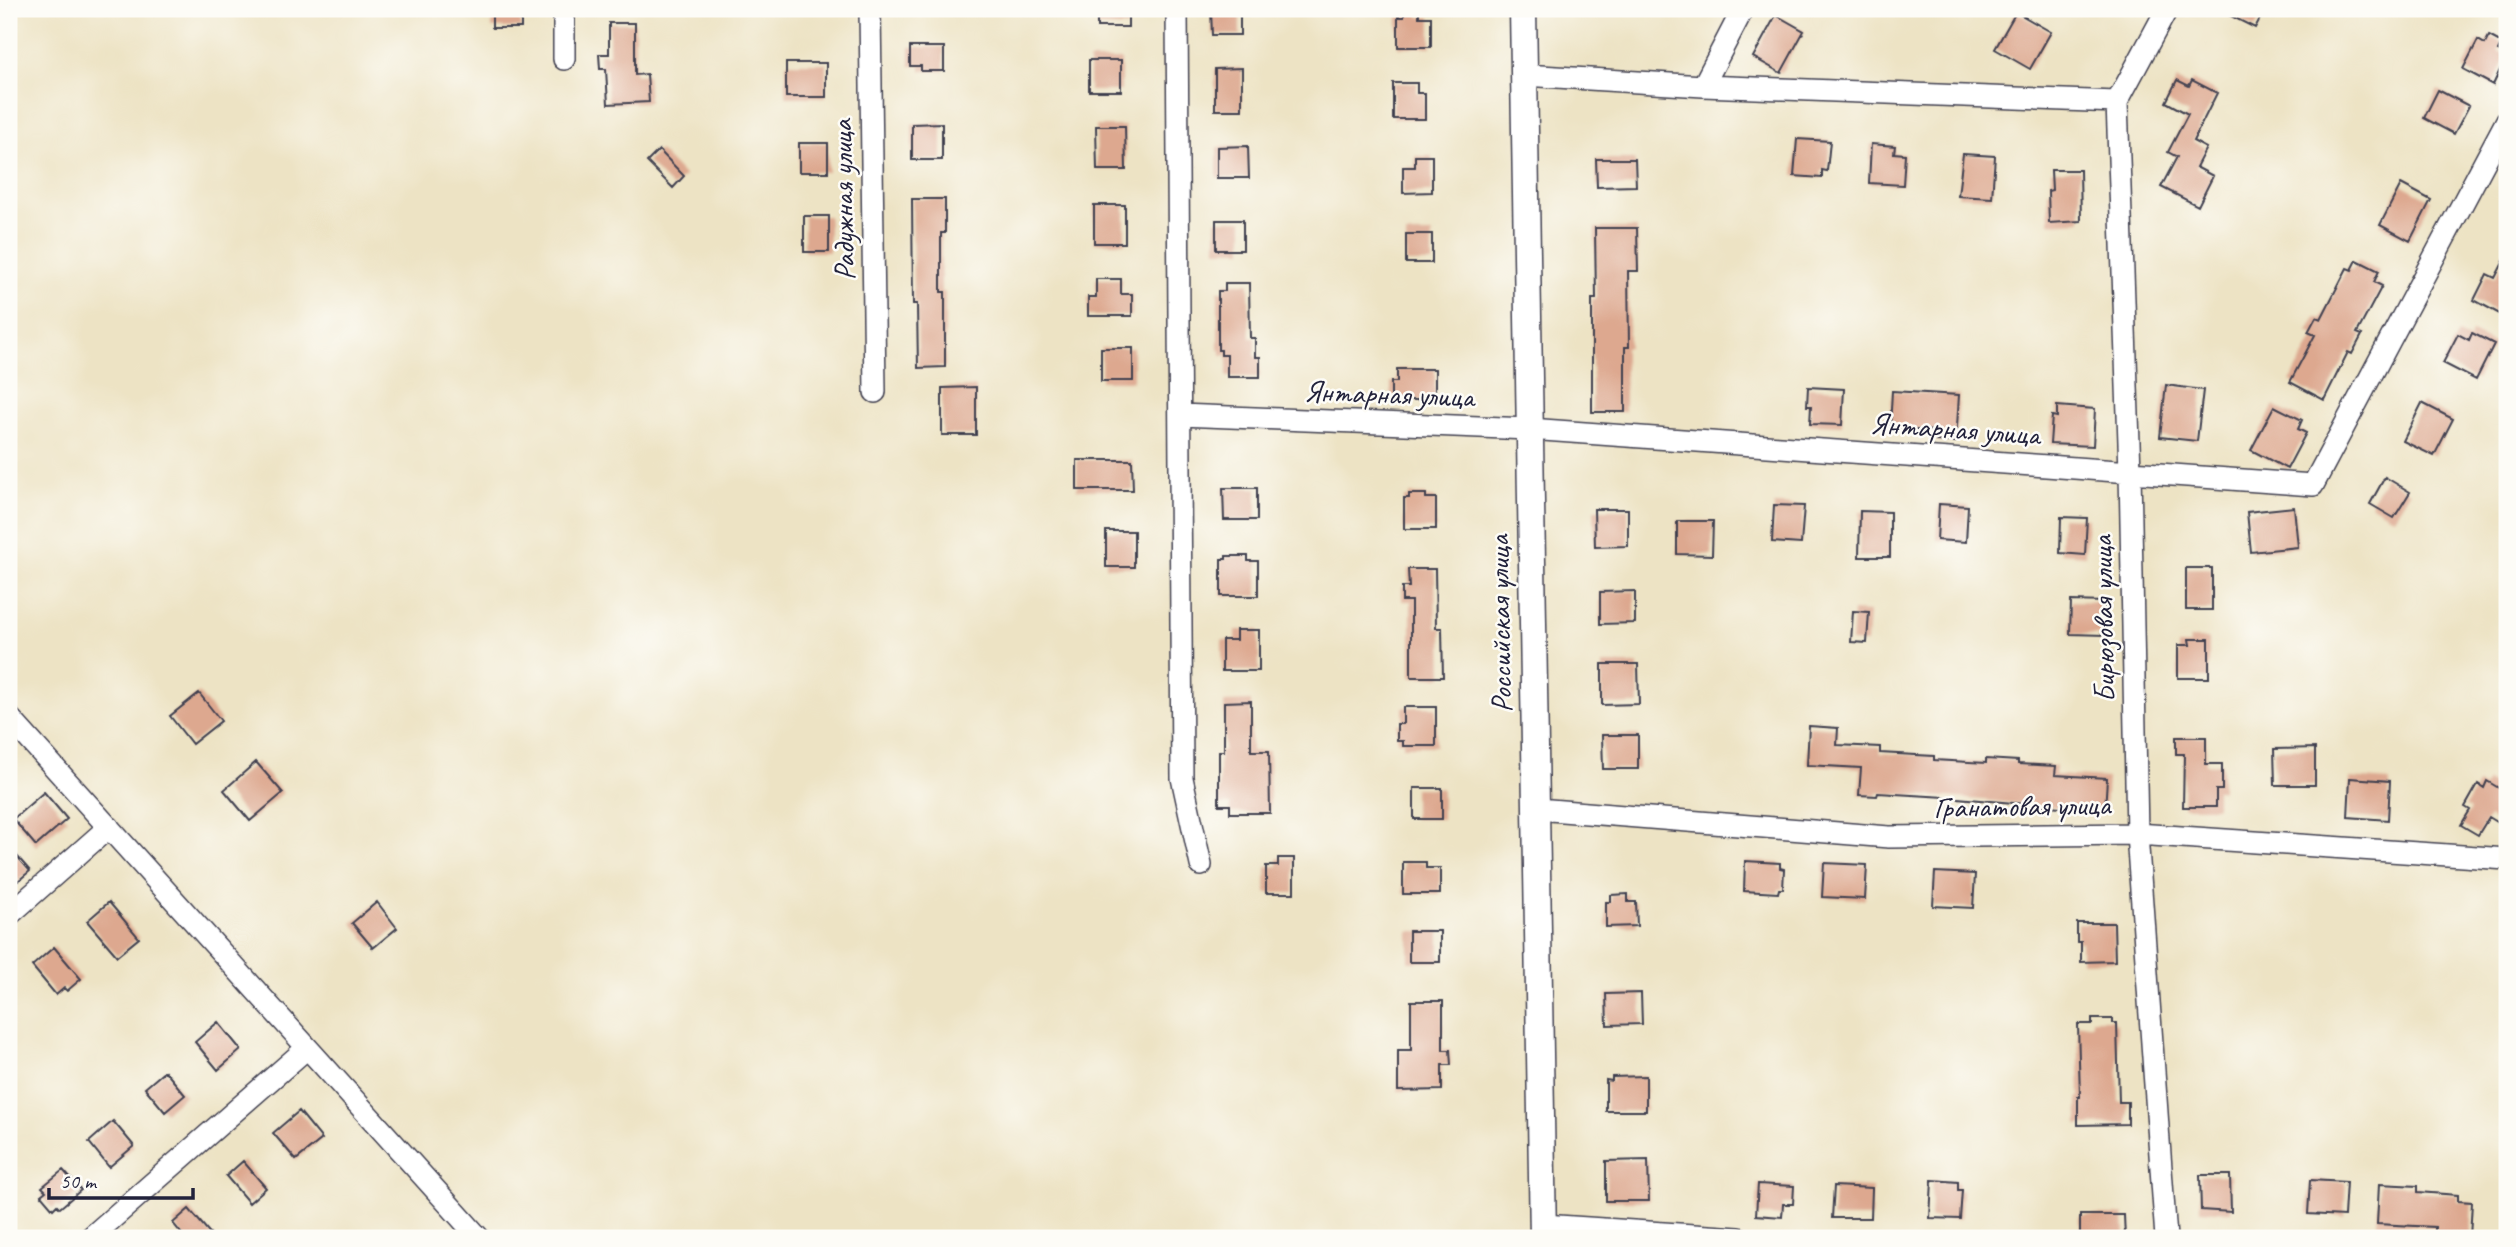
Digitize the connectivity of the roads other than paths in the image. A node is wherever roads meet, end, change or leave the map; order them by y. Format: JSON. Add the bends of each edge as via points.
{"nodes":[{"id":1,"x":564,"y":9,"type":"edge"},
{"id":2,"x":870,"y":9,"type":"edge"},
{"id":3,"x":1177,"y":9,"type":"edge"},
{"id":4,"x":1523,"y":9,"type":"edge"},
{"id":5,"x":1743,"y":9,"type":"edge"},
{"id":6,"x":2166,"y":9,"type":"edge"},
{"id":7,"x":564,"y":59,"type":"dead end"},
{"id":8,"x":1524,"y":75,"type":"junction"},
{"id":9,"x":1703,"y":86,"type":"junction"},
{"id":10,"x":2118,"y":103,"type":"junction"},
{"id":11,"x":2507,"y":120,"type":"edge"},
{"id":12,"x":875,"y":391,"type":"dead end"},
{"id":13,"x":1180,"y":415,"type":"junction"},
{"id":14,"x":1529,"y":429,"type":"junction"},
{"id":15,"x":2130,"y":471,"type":"junction"},
{"id":16,"x":9,"y":718,"type":"edge"},
{"id":17,"x":1537,"y":809,"type":"junction"},
{"id":18,"x":109,"y":827,"type":"junction"},
{"id":19,"x":2137,"y":834,"type":"junction"},
{"id":20,"x":2507,"y":859,"type":"edge"},
{"id":21,"x":1201,"y":864,"type":"dead end"},
{"id":22,"x":9,"y":915,"type":"edge"},
{"id":23,"x":307,"y":1048,"type":"junction"},
{"id":24,"x":1543,"y":1232,"type":"edge"},
{"id":25,"x":90,"y":1238,"type":"edge"},
{"id":26,"x":479,"y":1238,"type":"edge"},
{"id":27,"x":1739,"y":1238,"type":"edge"},
{"id":28,"x":2166,"y":1238,"type":"edge"}],
"edges":[{"from":1,"to":7,"type":"street"},
{"from":2,"to":12,"type":"street","name":"Радужная улица"},
{"from":3,"to":13,"type":"street"},
{"from":4,"to":8,"type":"main road","name":"Российская улица"},
{"from":5,"to":9,"type":"street"},
{"from":6,"to":10,"type":"street","name":"Бирюзовая улица"},
{"from":8,"to":9,"type":"street"},
{"from":8,"to":14,"type":"main road","name":"Российская улица"},
{"from":9,"to":10,"type":"street"},
{"from":10,"to":15,"type":"street","name":"Бирюзовая улица"},
{"from":11,"to":15,"type":"street","name":"Янтарная улица","via":[[2312,485]]},
{"from":13,"to":14,"type":"street","name":"Янтарная улица"},
{"from":13,"to":21,"type":"street","via":[[1182,778]]},
{"from":14,"to":15,"type":"street","name":"Янтарная улица"},
{"from":14,"to":17,"type":"main road","name":"Российская улица"},
{"from":15,"to":19,"type":"street","name":"Бирюзовая улица"},
{"from":16,"to":18,"type":"street"},
{"from":17,"to":19,"type":"street","name":"Гранатовая улица","via":[[1889,837]]},
{"from":17,"to":24,"type":"main road","name":"Российская улица"},
{"from":18,"to":22,"type":"street"},
{"from":18,"to":23,"type":"street"},
{"from":19,"to":20,"type":"street","name":"Гранатовая улица"},
{"from":19,"to":28,"type":"street","name":"Бирюзовая улица"},
{"from":23,"to":25,"type":"street"},
{"from":23,"to":26,"type":"street"},
{"from":24,"to":27,"type":"street"}]}
